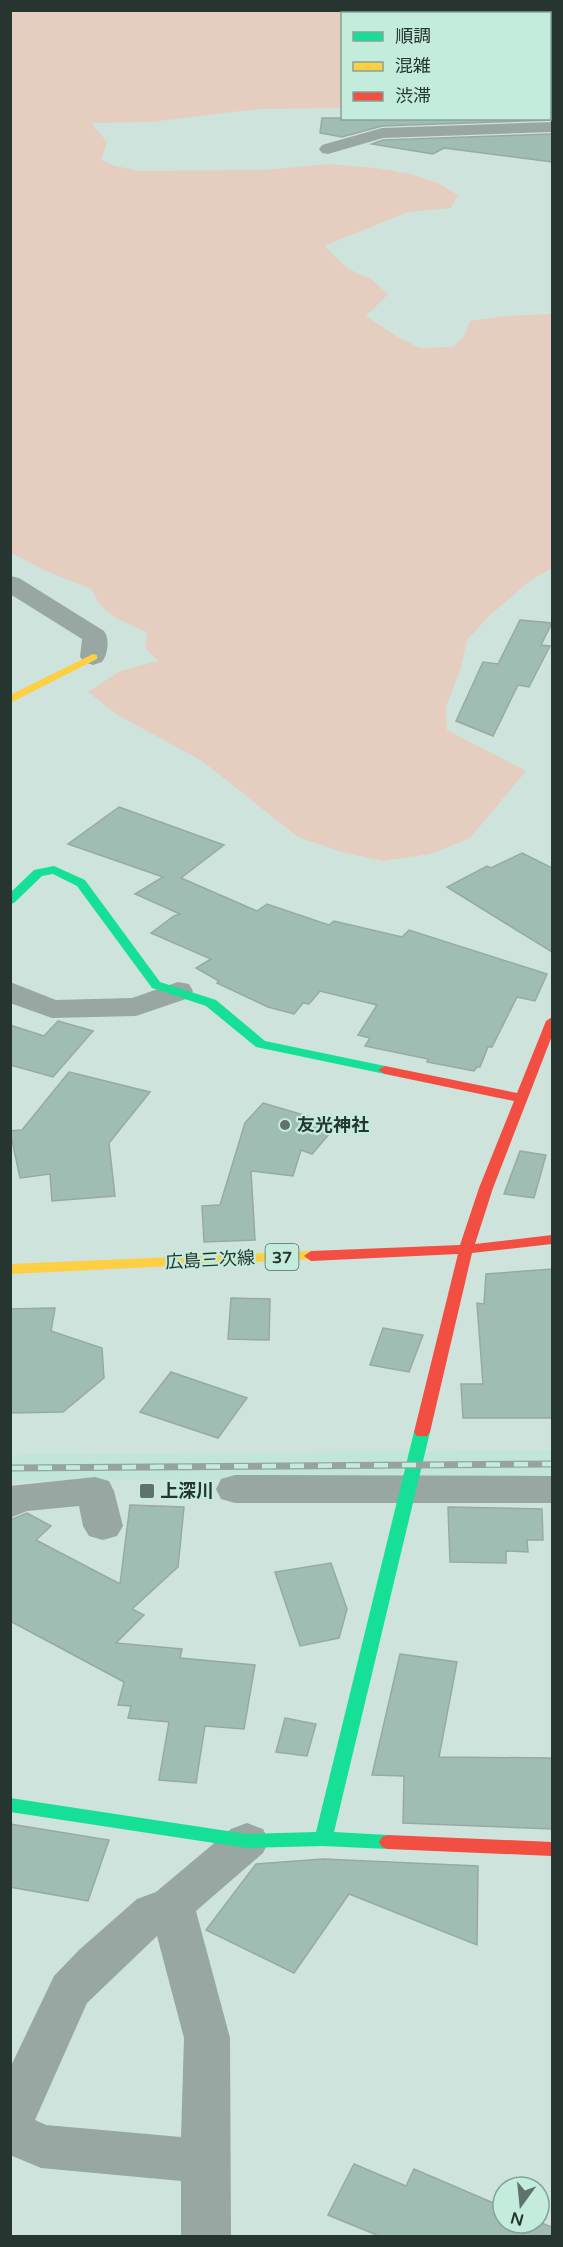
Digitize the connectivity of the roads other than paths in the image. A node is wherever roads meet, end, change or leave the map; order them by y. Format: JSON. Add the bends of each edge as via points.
{"nodes":[{"id":1,"x":477,"y":123,"type":"edge"},
{"id":2,"x":552,"y":127,"type":"edge"},
{"id":3,"x":328,"y":149,"type":"dead end"},
{"id":4,"x":10,"y":582,"type":"edge"},
{"id":5,"x":93,"y":657,"type":"joint"},
{"id":6,"x":10,"y":700,"type":"edge"},
{"id":7,"x":10,"y":900,"type":"edge"},
{"id":8,"x":178,"y":991,"type":"junction"},
{"id":9,"x":10,"y":992,"type":"edge"},
{"id":10,"x":552,"y":1020,"type":"edge"},
{"id":11,"x":521,"y":1098,"type":"junction"},
{"id":12,"x":552,"y":1240,"type":"edge"},
{"id":13,"x":466,"y":1249,"type":"junction"},
{"id":14,"x":10,"y":1269,"type":"edge"},
{"id":15,"x":235,"y":1490,"type":"dead end"},
{"id":16,"x":406,"y":1490,"type":"junction"},
{"id":17,"x":552,"y":1490,"type":"edge"},
{"id":18,"x":10,"y":1504,"type":"edge"},
{"id":19,"x":103,"y":1526,"type":"dead end"},
{"id":20,"x":10,"y":1805,"type":"edge"},
{"id":21,"x":322,"y":1839,"type":"junction"},
{"id":22,"x":247,"y":1841,"type":"junction"},
{"id":23,"x":552,"y":1849,"type":"edge"},
{"id":24,"x":171,"y":1905,"type":"junction"},
{"id":25,"x":10,"y":2121,"type":"edge"},
{"id":26,"x":10,"y":2131,"type":"edge"},
{"id":27,"x":205,"y":2162,"type":"junction"},
{"id":28,"x":206,"y":2236,"type":"edge"}],
"edges":[{"from":1,"to":2,"type":"street"},
{"from":1,"to":3,"type":"street","via":[[382,133]]},
{"from":4,"to":5,"type":"street","via":[[95,636]]},
{"from":5,"to":6,"type":"street"},
{"from":7,"to":8,"type":"street","via":[[38,873],[54,870],[81,882],[156,984]]},
{"from":8,"to":9,"type":"street","via":[[136,1007],[52,1009]]},
{"from":8,"to":11,"type":"street","via":[[211,1003],[261,1044]]},
{"from":10,"to":11,"type":"street"},
{"from":11,"to":13,"type":"street"},
{"from":12,"to":13,"type":"street","name":"広島三次線","number":"37"},
{"from":13,"to":14,"type":"street","name":"広島三次線","number":"37"},
{"from":13,"to":16,"type":"street"},
{"from":15,"to":16,"type":"street"},
{"from":16,"to":17,"type":"street"},
{"from":16,"to":21,"type":"street"},
{"from":18,"to":19,"type":"street","via":[[18,1498],[95,1491]]},
{"from":20,"to":22,"type":"street"},
{"from":21,"to":22,"type":"street"},
{"from":21,"to":23,"type":"street"},
{"from":22,"to":24,"type":"street"},
{"from":24,"to":25,"type":"street","via":[[153,1912],[70,1990]]},
{"from":24,"to":27,"type":"street","via":[[207,2038]]},
{"from":26,"to":27,"type":"street","via":[[41,2146]]},
{"from":27,"to":28,"type":"street"}]}
